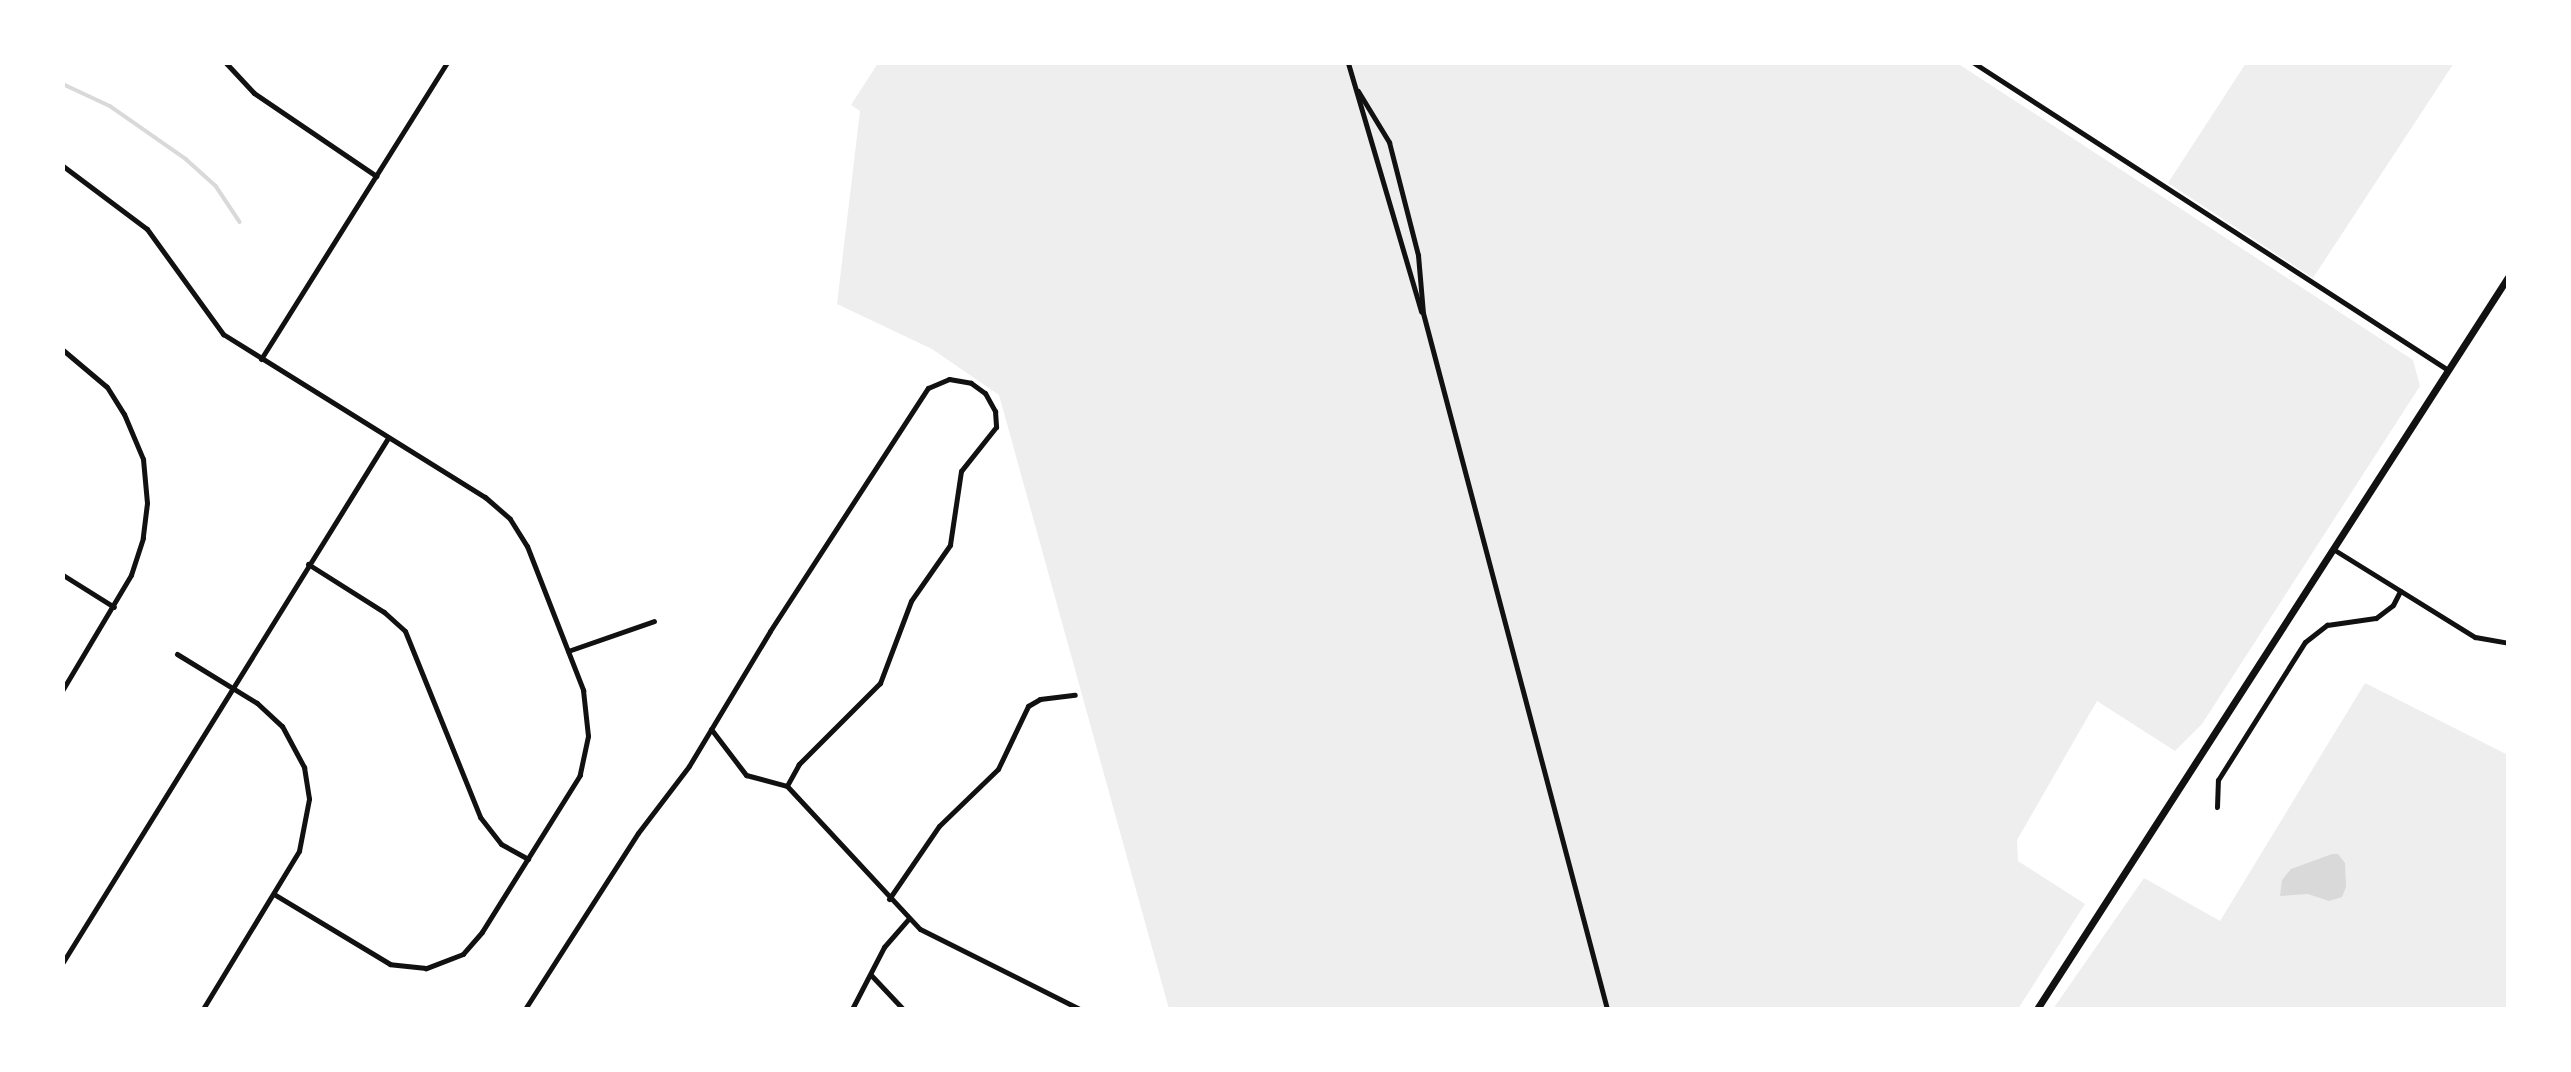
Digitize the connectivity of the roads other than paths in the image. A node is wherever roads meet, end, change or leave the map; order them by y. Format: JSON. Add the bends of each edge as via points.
{"nodes":[{"id":1,"x":226,"y":63,"type":"edge"},
{"id":2,"x":447,"y":63,"type":"edge"},
{"id":3,"x":1348,"y":63,"type":"edge"},
{"id":4,"x":1974,"y":63,"type":"edge"},
{"id":5,"x":1359,"y":92,"type":"junction"},
{"id":6,"x":63,"y":166,"type":"edge"},
{"id":7,"x":376,"y":176,"type":"junction"},
{"id":8,"x":2508,"y":277,"type":"edge"},
{"id":9,"x":1423,"y":313,"type":"junction"},
{"id":10,"x":63,"y":350,"type":"edge"},
{"id":11,"x":261,"y":359,"type":"junction"},
{"id":12,"x":2448,"y":370,"type":"junction"},
{"id":13,"x":388,"y":438,"type":"junction"},
{"id":14,"x":2333,"y":549,"type":"junction"},
{"id":15,"x":308,"y":564,"type":"junction"},
{"id":16,"x":63,"y":575,"type":"edge"},
{"id":17,"x":2400,"y":591,"type":"junction"},
{"id":18,"x":114,"y":607,"type":"junction"},
{"id":19,"x":654,"y":621,"type":"dead end"},
{"id":20,"x":2508,"y":643,"type":"edge"},
{"id":21,"x":568,"y":651,"type":"junction"},
{"id":22,"x":177,"y":654,"type":"dead end"},
{"id":23,"x":232,"y":687,"type":"junction"},
{"id":24,"x":63,"y":690,"type":"edge"},
{"id":25,"x":1075,"y":695,"type":"dead end"},
{"id":26,"x":711,"y":729,"type":"junction"},
{"id":27,"x":787,"y":784,"type":"junction"},
{"id":28,"x":2217,"y":807,"type":"dead end"},
{"id":29,"x":528,"y":859,"type":"junction"},
{"id":30,"x":274,"y":894,"type":"junction"},
{"id":31,"x":889,"y":899,"type":"junction"},
{"id":32,"x":908,"y":919,"type":"junction"},
{"id":33,"x":63,"y":962,"type":"edge"},
{"id":34,"x":871,"y":975,"type":"junction"},
{"id":35,"x":203,"y":1009,"type":"edge"},
{"id":36,"x":525,"y":1009,"type":"edge"},
{"id":37,"x":852,"y":1009,"type":"edge"},
{"id":38,"x":903,"y":1009,"type":"edge"},
{"id":39,"x":1080,"y":1009,"type":"edge"},
{"id":40,"x":1607,"y":1009,"type":"edge"},
{"id":41,"x":2037,"y":1009,"type":"edge"}],
"edges":[{"from":1,"to":7,"type":"street","via":[[254,93]]},
{"from":2,"to":7,"type":"street"},
{"from":3,"to":5,"type":"street"},
{"from":4,"to":12,"type":"street"},
{"from":5,"to":9,"type":"street"},
{"from":5,"to":9,"type":"street","via":[[1389,142],[1418,255]]},
{"from":6,"to":11,"type":"street","via":[[147,229],[214,324]]},
{"from":7,"to":11,"type":"street"},
{"from":8,"to":12,"type":"main road"},
{"from":9,"to":40,"type":"street"},
{"from":10,"to":18,"type":"street","via":[[116,401],[132,427],[146,473],[144,538]]},
{"from":11,"to":13,"type":"street"},
{"from":12,"to":14,"type":"main road"},
{"from":13,"to":15,"type":"street"},
{"from":13,"to":21,"type":"street","via":[[485,497],[510,519],[527,546]]},
{"from":14,"to":17,"type":"street"},
{"from":14,"to":41,"type":"main road"},
{"from":15,"to":23,"type":"street"},
{"from":15,"to":29,"type":"street","via":[[384,612],[405,631],[480,817],[501,844]]},
{"from":16,"to":18,"type":"street"},
{"from":17,"to":20,"type":"street","via":[[2475,637]]},
{"from":17,"to":28,"type":"street","via":[[2393,605],[2376,618],[2327,625],[2305,642],[2218,780]]},
{"from":18,"to":24,"type":"street"},
{"from":19,"to":21,"type":"street"},
{"from":21,"to":29,"type":"street","via":[[586,704],[585,756],[580,775]]},
{"from":22,"to":23,"type":"street"},
{"from":23,"to":30,"type":"street","via":[[282,726],[298,752],[308,783],[305,833]]},
{"from":23,"to":33,"type":"street"},
{"from":25,"to":31,"type":"street","via":[[1040,699],[1028,706],[998,769],[939,826]]},
{"from":26,"to":27,"type":"street","via":[[746,775]]},
{"from":26,"to":27,"type":"street","via":[[928,388],[949,379],[977,386],[990,401],[996,427],[958,478],[950,545],[911,601],[880,683]]},
{"from":26,"to":36,"type":"street"},
{"from":27,"to":31,"type":"street"},
{"from":29,"to":30,"type":"street","via":[[471,946],[450,961],[426,968],[379,960]]},
{"from":30,"to":35,"type":"street"},
{"from":31,"to":32,"type":"street"},
{"from":32,"to":34,"type":"street","via":[[890,938]]},
{"from":32,"to":39,"type":"street"},
{"from":34,"to":37,"type":"street"},
{"from":34,"to":38,"type":"street"}]}
